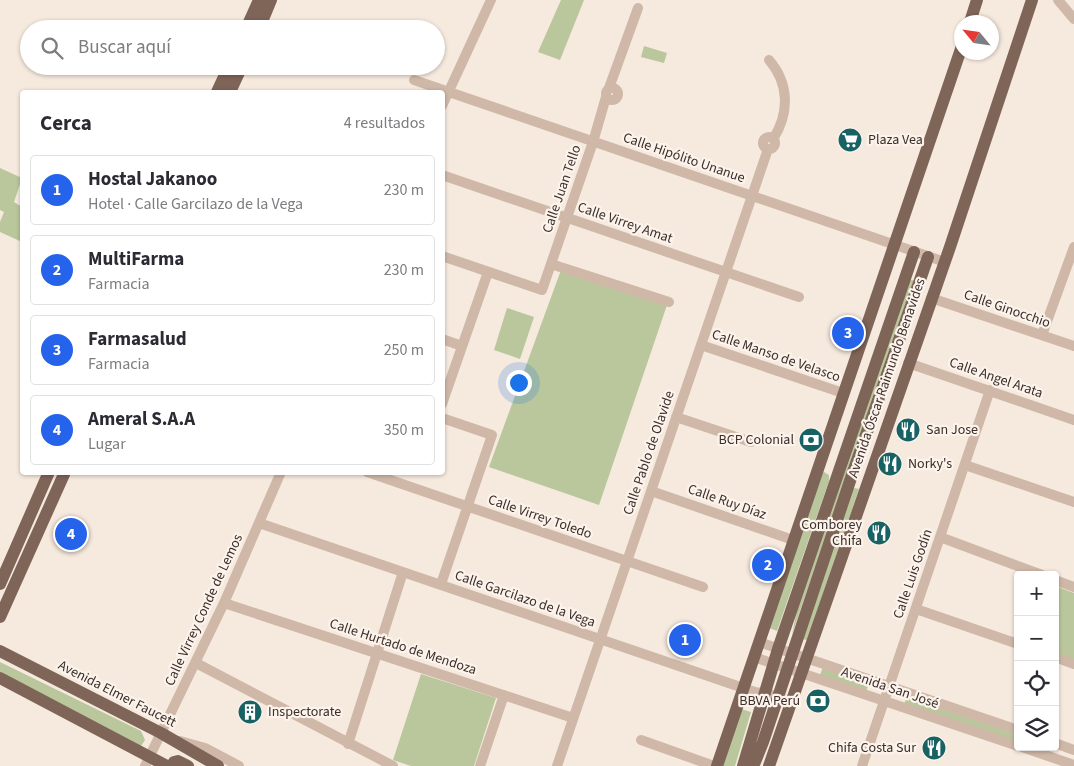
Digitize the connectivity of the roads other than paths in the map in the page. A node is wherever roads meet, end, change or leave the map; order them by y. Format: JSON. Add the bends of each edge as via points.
{"nodes":[{"id":1,"x":258,"y":0,"type":"edge"},
{"id":2,"x":271,"y":0,"type":"edge"},
{"id":3,"x":491,"y":0,"type":"edge"},
{"id":4,"x":977,"y":0,"type":"edge"},
{"id":5,"x":1032,"y":0,"type":"edge"},
{"id":6,"x":1058,"y":0,"type":"edge"},
{"id":7,"x":638,"y":8,"type":"dead end"},
{"id":8,"x":972,"y":15,"type":"edge"},
{"id":9,"x":1074,"y":19,"type":"edge"},
{"id":10,"x":250,"y":20,"type":"edge"},
{"id":11,"x":263,"y":20,"type":"edge"},
{"id":12,"x":769,"y":60,"type":"dead end"},
{"id":13,"x":957,"y":60,"type":"edge"},
{"id":14,"x":225,"y":75,"type":"edge"},
{"id":15,"x":238,"y":75,"type":"edge"},
{"id":16,"x":414,"y":80,"type":"dead end"},
{"id":17,"x":219,"y":90,"type":"edge"},
{"id":18,"x":231,"y":90,"type":"edge"},
{"id":19,"x":443,"y":90,"type":"edge"},
{"id":20,"x":445,"y":91,"type":"edge"},
{"id":21,"x":449,"y":92,"type":"junction"},
{"id":22,"x":445,"y":100,"type":"edge"},
{"id":23,"x":593,"y":142,"type":"junction"},
{"id":24,"x":445,"y":176,"type":"edge"},
{"id":25,"x":752,"y":196,"type":"junction"},
{"id":26,"x":567,"y":218,"type":"junction"},
{"id":27,"x":893,"y":244,"type":"junction"},
{"id":28,"x":1074,"y":248,"type":"edge"},
{"id":29,"x":914,"y":252,"type":"junction"},
{"id":30,"x":445,"y":257,"type":"edge"},
{"id":31,"x":928,"y":257,"type":"junction"},
{"id":32,"x":945,"y":262,"type":"junction"},
{"id":33,"x":551,"y":264,"type":"junction"},
{"id":34,"x":488,"y":272,"type":"junction"},
{"id":35,"x":726,"y":272,"type":"junction"},
{"id":36,"x":799,"y":297,"type":"dead end"},
{"id":37,"x":931,"y":298,"type":"junction"},
{"id":38,"x":669,"y":302,"type":"dead end"},
{"id":39,"x":1042,"y":335,"type":"junction"},
{"id":40,"x":445,"y":340,"type":"edge"},
{"id":41,"x":701,"y":345,"type":"junction"},
{"id":42,"x":462,"y":346,"type":"junction"},
{"id":43,"x":1074,"y":346,"type":"edge"},
{"id":44,"x":908,"y":363,"type":"junction"},
{"id":45,"x":990,"y":390,"type":"junction"},
{"id":46,"x":843,"y":393,"type":"junction"},
{"id":47,"x":445,"y":395,"type":"edge"},
{"id":48,"x":878,"y":401,"type":"junction"},
{"id":49,"x":893,"y":406,"type":"junction"},
{"id":50,"x":676,"y":416,"type":"junction"},
{"id":51,"x":445,"y":419,"type":"edge"},
{"id":52,"x":1074,"y":420,"type":"edge"},
{"id":53,"x":751,"y":442,"type":"dead end"},
{"id":54,"x":818,"y":465,"type":"junction"},
{"id":55,"x":965,"y":466,"type":"junction"},
{"id":56,"x":839,"y":472,"type":"junction"},
{"id":57,"x":48,"y":475,"type":"edge"},
{"id":58,"x":64,"y":475,"type":"edge"},
{"id":59,"x":280,"y":475,"type":"edge"},
{"id":60,"x":377,"y":475,"type":"edge"},
{"id":61,"x":852,"y":475,"type":"junction"},
{"id":62,"x":867,"y":480,"type":"junction"},
{"id":63,"x":651,"y":491,"type":"junction"},
{"id":64,"x":1074,"y":502,"type":"edge"},
{"id":65,"x":468,"y":506,"type":"junction"},
{"id":66,"x":259,"y":522,"type":"junction"},
{"id":67,"x":940,"y":537,"type":"junction"},
{"id":68,"x":794,"y":540,"type":"junction"},
{"id":69,"x":627,"y":561,"type":"junction"},
{"id":70,"x":1031,"y":571,"type":"edge"},
{"id":71,"x":403,"y":572,"type":"junction"},
{"id":72,"x":1059,"y":581,"type":"edge"},
{"id":73,"x":0,"y":584,"type":"edge"},
{"id":74,"x":441,"y":584,"type":"junction"},
{"id":75,"x":703,"y":587,"type":"dead end"},
{"id":76,"x":1074,"y":587,"type":"edge"},
{"id":77,"x":224,"y":603,"type":"junction"},
{"id":78,"x":916,"y":609,"type":"junction"},
{"id":79,"x":0,"y":617,"type":"edge"},
{"id":80,"x":600,"y":639,"type":"junction"},
{"id":81,"x":759,"y":642,"type":"junction"},
{"id":82,"x":1014,"y":643,"type":"edge"},
{"id":83,"x":778,"y":649,"type":"junction"},
{"id":84,"x":0,"y":651,"type":"edge"},
{"id":85,"x":377,"y":653,"type":"junction"},
{"id":86,"x":792,"y":653,"type":"junction"},
{"id":87,"x":754,"y":656,"type":"junction"},
{"id":88,"x":807,"y":658,"type":"junction"},
{"id":89,"x":1059,"y":658,"type":"edge"},
{"id":90,"x":196,"y":663,"type":"junction"},
{"id":91,"x":774,"y":663,"type":"junction"},
{"id":92,"x":1074,"y":664,"type":"edge"},
{"id":93,"x":787,"y":668,"type":"junction"},
{"id":94,"x":802,"y":672,"type":"junction"},
{"id":95,"x":0,"y":678,"type":"edge"},
{"id":96,"x":781,"y":686,"type":"junction"},
{"id":97,"x":890,"y":686,"type":"junction"},
{"id":98,"x":744,"y":688,"type":"junction"},
{"id":99,"x":763,"y":694,"type":"junction"},
{"id":100,"x":504,"y":695,"type":"junction"},
{"id":101,"x":885,"y":700,"type":"junction"},
{"id":102,"x":574,"y":718,"type":"junction"},
{"id":103,"x":1014,"y":729,"type":"edge"},
{"id":104,"x":166,"y":736,"type":"junction"},
{"id":105,"x":641,"y":740,"type":"dead end"},
{"id":106,"x":348,"y":744,"type":"junction"},
{"id":107,"x":1059,"y":744,"type":"edge"},
{"id":108,"x":1014,"y":745,"type":"edge"},
{"id":109,"x":1074,"y":750,"type":"edge"},
{"id":110,"x":1034,"y":751,"type":"edge"},
{"id":111,"x":151,"y":762,"type":"edge"},
{"id":112,"x":1074,"y":765,"type":"edge"},
{"id":113,"x":167,"y":766,"type":"edge"},
{"id":114,"x":172,"y":766,"type":"edge"},
{"id":115,"x":188,"y":766,"type":"edge"},
{"id":116,"x":218,"y":766,"type":"edge"},
{"id":117,"x":239,"y":766,"type":"edge"},
{"id":118,"x":393,"y":766,"type":"edge"},
{"id":119,"x":480,"y":766,"type":"edge"},
{"id":120,"x":558,"y":766,"type":"edge"},
{"id":121,"x":715,"y":766,"type":"edge"},
{"id":122,"x":743,"y":766,"type":"edge"},
{"id":123,"x":749,"y":766,"type":"edge"},
{"id":124,"x":770,"y":766,"type":"edge"},
{"id":125,"x":862,"y":766,"type":"edge"}],
"edges":[{"from":1,"to":10,"type":"main road"},
{"from":2,"to":11,"type":"main road"},
{"from":3,"to":21,"type":"street"},
{"from":4,"to":8,"type":"main road"},
{"from":5,"to":32,"type":"main road","name":"Avenida Óscar Raimundo Benavides"},
{"from":6,"to":9,"type":"street"},
{"from":7,"to":23,"type":"street","name":"Calle Juan Tello"},
{"from":12,"to":25,"type":"street","name":"Calle Pablo de Olavide","via":[[780,74],[785,92],[782,120],[773,139],[764,139],[763,146],[768,149]]},
{"from":13,"to":27,"type":"main road"},
{"from":14,"to":17,"type":"main road"},
{"from":15,"to":18,"type":"main road"},
{"from":16,"to":19,"type":"street","name":"Calle Hipólito Unanue"},
{"from":20,"to":21,"type":"street","name":"Calle Hipólito Unanue"},
{"from":21,"to":22,"type":"street"},
{"from":21,"to":23,"type":"street","name":"Calle Hipólito Unanue"},
{"from":23,"to":25,"type":"street","name":"Calle Hipólito Unanue"},
{"from":23,"to":26,"type":"street","name":"Calle Juan Tello"},
{"from":24,"to":26,"type":"street","name":"Calle Virrey Amat"},
{"from":25,"to":27,"type":"street","name":"Calle Hipólito Unanue"},
{"from":25,"to":35,"type":"street","name":"Calle Pablo de Olavide"},
{"from":26,"to":33,"type":"street","name":"Calle Juan Tello"},
{"from":26,"to":35,"type":"street","name":"Calle Virrey Amat"},
{"from":27,"to":29,"type":"street","name":"Calle Hipólito Unanue"},
{"from":27,"to":46,"type":"main road"},
{"from":28,"to":39,"type":"street"},
{"from":29,"to":31,"type":"street","name":"Calle Hipólito Unanue"},
{"from":29,"to":56,"type":"main road","name":"Avenida Óscar Raimundo Benavides"},
{"from":30,"to":34,"type":"street"},
{"from":31,"to":32,"type":"street","name":"Calle Hipólito Unanue"},
{"from":31,"to":48,"type":"main road","name":"Avenida Óscar Raimundo Benavides"},
{"from":32,"to":37,"type":"main road","name":"Avenida Óscar Raimundo Benavides"},
{"from":33,"to":34,"type":"street","name":"Calle Juan Tello","via":[[542,290]]},
{"from":33,"to":38,"type":"street"},
{"from":34,"to":42,"type":"street"},
{"from":35,"to":36,"type":"street","name":"Calle Virrey Amat"},
{"from":35,"to":41,"type":"street","name":"Calle Pablo de Olavide"},
{"from":37,"to":39,"type":"street","name":"Calle Ginocchio"},
{"from":37,"to":44,"type":"main road","name":"Avenida Óscar Raimundo Benavides"},
{"from":39,"to":43,"type":"street","name":"Calle Ginocchio"},
{"from":40,"to":42,"type":"street"},
{"from":41,"to":46,"type":"street","name":"Calle Manso de Velasco"},
{"from":41,"to":50,"type":"street","name":"Calle Pablo de Olavide"},
{"from":42,"to":47,"type":"street"},
{"from":44,"to":45,"type":"street","name":"Calle Angel Arata"},
{"from":44,"to":49,"type":"main road","name":"Avenida Óscar Raimundo Benavides"},
{"from":45,"to":52,"type":"street","name":"Calle Angel Arata"},
{"from":45,"to":55,"type":"street","name":"Calle Luis Godín"},
{"from":46,"to":54,"type":"main road"},
{"from":48,"to":49,"type":"main road"},
{"from":48,"to":61,"type":"main road","name":"Avenida Óscar Raimundo Benavides"},
{"from":49,"to":62,"type":"main road","name":"Avenida Óscar Raimundo Benavides"},
{"from":50,"to":53,"type":"street"},
{"from":50,"to":63,"type":"street","name":"Calle Pablo de Olavide"},
{"from":51,"to":65,"type":"street","via":[[492,435]]},
{"from":54,"to":56,"type":"main road"},
{"from":54,"to":68,"type":"main road"},
{"from":55,"to":64,"type":"street"},
{"from":55,"to":67,"type":"street","name":"Calle Luis Godín"},
{"from":56,"to":83,"type":"main road","name":"Avenida Óscar Raimundo Benavides"},
{"from":57,"to":73,"type":"main road"},
{"from":58,"to":79,"type":"main road"},
{"from":59,"to":66,"type":"street","name":"Calle Virrey Conde de Lemos"},
{"from":60,"to":65,"type":"street","name":"Calle Virrey Toledo"},
{"from":61,"to":62,"type":"main road"},
{"from":61,"to":86,"type":"main road","name":"Avenida Óscar Raimundo Benavides"},
{"from":62,"to":88,"type":"main road","name":"Avenida Óscar Raimundo Benavides"},
{"from":63,"to":68,"type":"street","name":"Calle Ruy Díaz"},
{"from":63,"to":69,"type":"street","name":"Calle Pablo de Olavide"},
{"from":65,"to":69,"type":"street","name":"Calle Virrey Toledo"},
{"from":65,"to":74,"type":"street"},
{"from":66,"to":71,"type":"street","name":"Calle Garcilazo de la Vega"},
{"from":66,"to":77,"type":"street","name":"Calle Virrey Conde de Lemos"},
{"from":67,"to":70,"type":"street"},
{"from":67,"to":78,"type":"street","name":"Calle Luis Godín"},
{"from":68,"to":81,"type":"main road"},
{"from":69,"to":75,"type":"street","name":"Calle Virrey Toledo"},
{"from":69,"to":80,"type":"street","name":"Calle Pablo de Olavide"},
{"from":71,"to":74,"type":"street","name":"Calle Garcilazo de la Vega"},
{"from":71,"to":85,"type":"street"},
{"from":72,"to":76,"type":"street"},
{"from":74,"to":80,"type":"street","name":"Calle Garcilazo de la Vega"},
{"from":77,"to":85,"type":"street","name":"Calle Hurtado de Mendoza"},
{"from":77,"to":90,"type":"street","name":"Calle Virrey Conde de Lemos"},
{"from":78,"to":82,"type":"street"},
{"from":78,"to":97,"type":"street","name":"Calle Luis Godín"},
{"from":80,"to":98,"type":"street","name":"Calle Garcilazo de la Vega"},
{"from":80,"to":102,"type":"street","name":"Calle Pablo de Olavide"},
{"from":81,"to":83,"type":"street","name":"Avenida San José"},
{"from":81,"to":87,"type":"main road"},
{"from":83,"to":86,"type":"street","name":"Avenida San José"},
{"from":83,"to":91,"type":"main road","name":"Avenida Óscar Raimundo Benavides"},
{"from":84,"to":104,"type":"main road","name":"Avenida Elmer Faucett"},
{"from":85,"to":100,"type":"street","name":"Calle Hurtado de Mendoza"},
{"from":85,"to":106,"type":"street"},
{"from":86,"to":88,"type":"street","name":"Avenida San José"},
{"from":86,"to":93,"type":"main road","name":"Avenida Óscar Raimundo Benavides"},
{"from":87,"to":91,"type":"street","name":"Avenida San José"},
{"from":87,"to":98,"type":"main road"},
{"from":88,"to":94,"type":"main road","name":"Avenida Óscar Raimundo Benavides"},
{"from":88,"to":97,"type":"street","name":"Avenida San José"},
{"from":89,"to":92,"type":"street"},
{"from":90,"to":104,"type":"street","name":"Calle Virrey Conde de Lemos"},
{"from":90,"to":106,"type":"street"},
{"from":91,"to":93,"type":"street","name":"Avenida San José"},
{"from":91,"to":99,"type":"main road","name":"Avenida Óscar Raimundo Benavides"},
{"from":93,"to":94,"type":"street","name":"Avenida San José"},
{"from":93,"to":96,"type":"main road","name":"Avenida Óscar Raimundo Benavides"},
{"from":94,"to":101,"type":"street","name":"Avenida San José"},
{"from":94,"to":124,"type":"main road","name":"Avenida Óscar Raimundo Benavides"},
{"from":95,"to":111,"type":"main road"},
{"from":96,"to":99,"type":"street","via":[[775,692]]},
{"from":96,"to":123,"type":"main road","name":"Avenida Óscar Raimundo Benavides","via":[[755,762]]},
{"from":97,"to":101,"type":"street","name":"Calle Luis Godín"},
{"from":97,"to":103,"type":"street","name":"Avenida San José"},
{"from":98,"to":99,"type":"street","name":"Calle Garcilazo de la Vega"},
{"from":98,"to":121,"type":"main road"},
{"from":99,"to":122,"type":"main road","name":"Avenida Óscar Raimundo Benavides"},
{"from":100,"to":102,"type":"street","name":"Calle Hurtado de Mendoza"},
{"from":100,"to":119,"type":"street"},
{"from":101,"to":108,"type":"street","name":"Avenida San José"},
{"from":101,"to":125,"type":"street","name":"Calle Luis Godín"},
{"from":102,"to":120,"type":"street","name":"Calle Pablo de Olavide"},
{"from":104,"to":111,"type":"street","name":"Calle Virrey Conde de Lemos"},
{"from":104,"to":116,"type":"main road","name":"Avenida Elmer Faucett"},
{"from":104,"to":117,"type":"street","via":[[205,748]]},
{"from":105,"to":121,"type":"street"},
{"from":106,"to":118,"type":"street"},
{"from":107,"to":109,"type":"street"},
{"from":110,"to":112,"type":"street"},
{"from":111,"to":113,"type":"main road"},
{"from":114,"to":115,"type":"main road","via":[[178,761]]}]}
